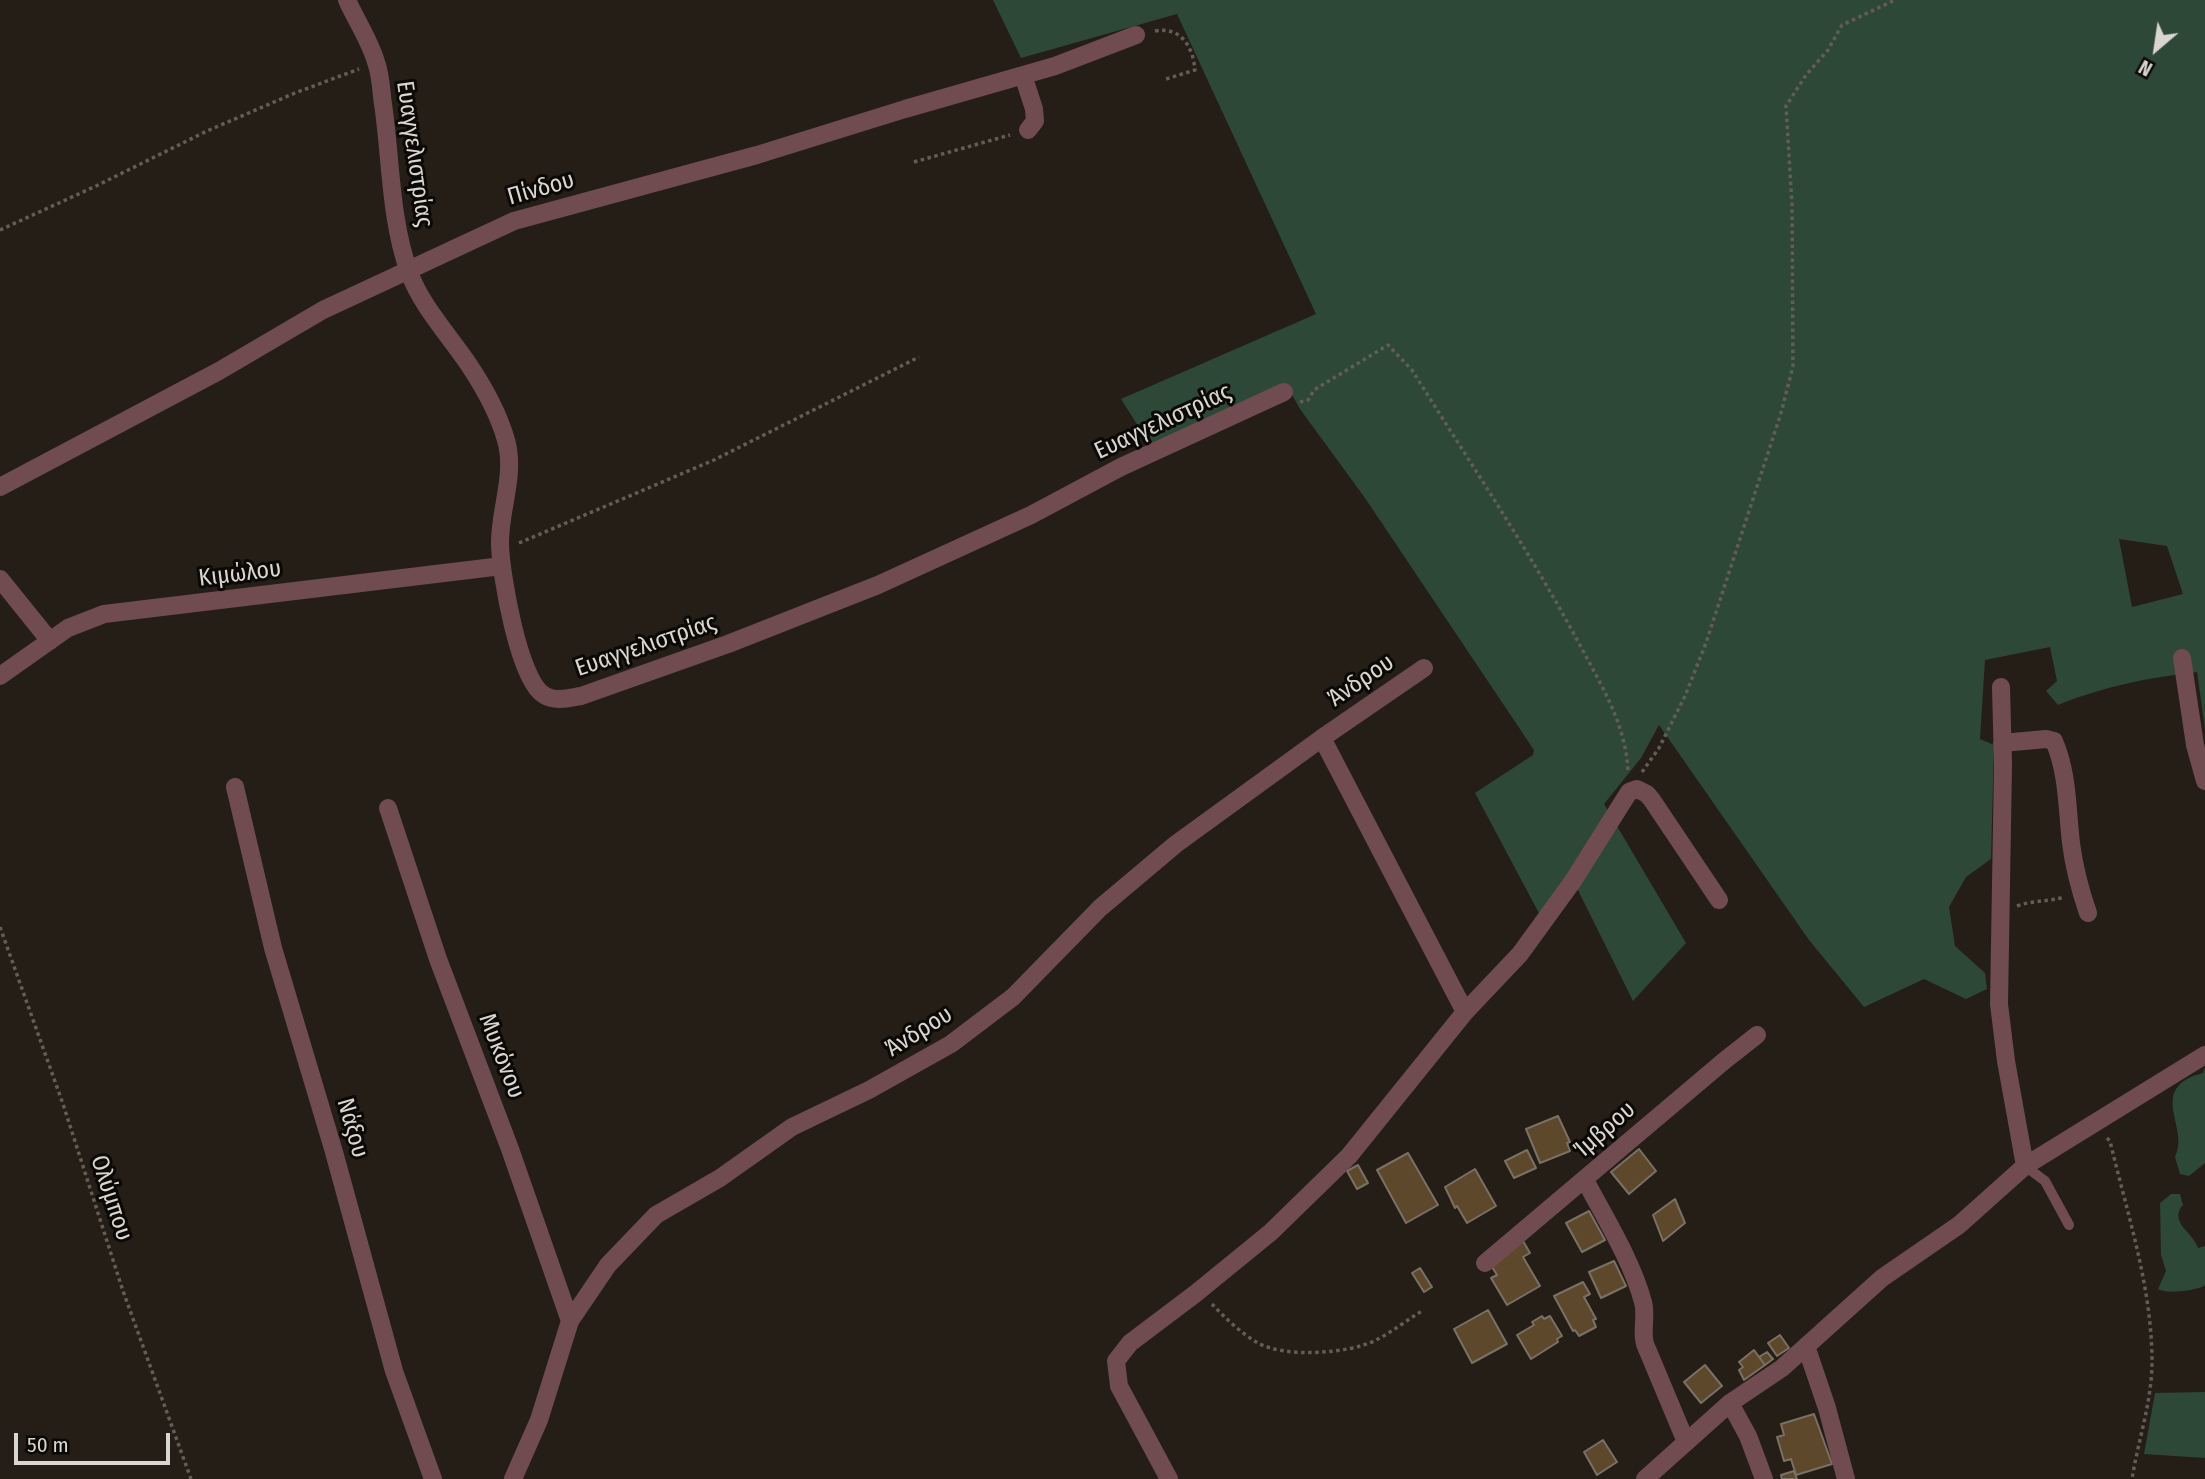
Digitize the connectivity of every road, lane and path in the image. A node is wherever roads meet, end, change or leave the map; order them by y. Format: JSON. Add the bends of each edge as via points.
{"nodes":[{"id":1,"x":347,"y":0,"type":"edge"},
{"id":2,"x":1895,"y":0,"type":"edge"},
{"id":3,"x":1136,"y":35,"type":"joint"},
{"id":4,"x":377,"y":63,"type":"junction"},
{"id":5,"x":1023,"y":75,"type":"junction"},
{"id":6,"x":1166,"y":79,"type":"dead end"},
{"id":7,"x":1028,"y":130,"type":"joint"},
{"id":8,"x":914,"y":162,"type":"dead end"},
{"id":9,"x":0,"y":230,"type":"edge"},
{"id":10,"x":408,"y":269,"type":"junction"},
{"id":11,"x":919,"y":357,"type":"dead end"},
{"id":12,"x":1284,"y":392,"type":"joint"},
{"id":13,"x":0,"y":487,"type":"edge"},
{"id":14,"x":500,"y":544,"type":"junction"},
{"id":15,"x":502,"y":566,"type":"junction"},
{"id":16,"x":0,"y":579,"type":"edge"},
{"id":17,"x":50,"y":641,"type":"junction"},
{"id":18,"x":2182,"y":658,"type":"dead end"},
{"id":19,"x":1424,"y":668,"type":"dead end"},
{"id":20,"x":0,"y":676,"type":"edge"},
{"id":21,"x":2001,"y":687,"type":"dead end"},
{"id":22,"x":1322,"y":738,"type":"junction"},
{"id":23,"x":2002,"y":743,"type":"junction"},
{"id":24,"x":2205,"y":781,"type":"edge"},
{"id":25,"x":235,"y":787,"type":"dead end"},
{"id":26,"x":1629,"y":792,"type":"junction"},
{"id":27,"x":388,"y":808,"type":"dead end"},
{"id":28,"x":2080,"y":891,"type":"junction"},
{"id":29,"x":1719,"y":900,"type":"dead end"},
{"id":30,"x":2088,"y":913,"type":"dead end"},
{"id":31,"x":2001,"y":916,"type":"junction"},
{"id":32,"x":0,"y":927,"type":"edge"},
{"id":33,"x":1465,"y":1012,"type":"junction"},
{"id":34,"x":1757,"y":1035,"type":"dead end"},
{"id":35,"x":2205,"y":1055,"type":"edge"},
{"id":36,"x":2092,"y":1125,"type":"junction"},
{"id":37,"x":2025,"y":1166,"type":"junction"},
{"id":38,"x":1585,"y":1180,"type":"junction"},
{"id":39,"x":2068,"y":1225,"type":"dead end"},
{"id":40,"x":1485,"y":1263,"type":"dead end"},
{"id":41,"x":1200,"y":1290,"type":"junction"},
{"id":42,"x":1422,"y":1311,"type":"dead end"},
{"id":43,"x":570,"y":1321,"type":"junction"},
{"id":44,"x":1806,"y":1346,"type":"junction"},
{"id":45,"x":1730,"y":1403,"type":"junction"},
{"id":46,"x":1686,"y":1442,"type":"junction"},
{"id":47,"x":191,"y":1479,"type":"edge"},
{"id":48,"x":433,"y":1479,"type":"edge"},
{"id":49,"x":513,"y":1479,"type":"edge"},
{"id":50,"x":1169,"y":1479,"type":"edge"},
{"id":51,"x":1645,"y":1479,"type":"edge"},
{"id":52,"x":1764,"y":1479,"type":"edge"},
{"id":53,"x":1846,"y":1479,"type":"edge"},
{"id":54,"x":2132,"y":1479,"type":"edge"}],
"edges":[{"from":1,"to":4,"type":"street","name":"Ευαγγελιστρίας"},
{"from":2,"to":26,"type":"path","via":[[1842,26],[1786,106],[1793,366],[1782,413],[1706,643],[1659,748]]},
{"from":3,"to":5,"type":"street","name":"Πίνδου"},
{"from":3,"to":6,"type":"path","via":[[1167,29],[1181,35],[1195,70]]},
{"from":4,"to":9,"type":"path","via":[[207,131]]},
{"from":4,"to":10,"type":"street","name":"Ευαγγελιστρίας","via":[[392,194]]},
{"from":5,"to":7,"type":"street","via":[[1034,109],[1035,121]]},
{"from":5,"to":10,"type":"street","name":"Πίνδου","via":[[757,155],[514,221]]},
{"from":7,"to":8,"type":"path"},
{"from":10,"to":13,"type":"street","name":"Πίνδου","via":[[323,310],[219,371]]},
{"from":10,"to":14,"type":"street","name":"Ευαγγελιστρίας","via":[[428,310],[498,412],[508,446],[509,479]]},
{"from":11,"to":14,"type":"path","via":[[714,460],[523,543]]},
{"from":12,"to":15,"type":"street","name":"Ευαγγελιστρίας","via":[[878,585],[580,696],[558,699],[544,695],[534,684],[514,629]]},
{"from":12,"to":26,"type":"path","via":[[1298,403],[1308,400],[1314,390],[1388,345],[1412,370],[1552,592],[1607,696],[1628,750]]},
{"from":14,"to":15,"type":"street","name":"Ευαγγελιστρίας"},
{"from":15,"to":17,"type":"street","name":"Κιμώλου","via":[[104,614],[68,628]]},
{"from":16,"to":17,"type":"street"},
{"from":17,"to":20,"type":"street","name":"Κιμώλου"},
{"from":18,"to":24,"type":"street"},
{"from":19,"to":22,"type":"street","name":"Άνδρου"},
{"from":21,"to":23,"type":"street"},
{"from":22,"to":33,"type":"street"},
{"from":22,"to":43,"type":"street","name":"Άνδρου","via":[[1176,844],[1100,908],[1013,997],[951,1044],[792,1127],[720,1178],[656,1215],[608,1265]]},
{"from":23,"to":28,"type":"street","via":[[2054,741]]},
{"from":23,"to":31,"type":"street"},
{"from":25,"to":48,"type":"street","name":"Νάξου","via":[[273,948],[394,1371]]},
{"from":26,"to":29,"type":"street","via":[[1637,789],[1652,800]]},
{"from":26,"to":33,"type":"street","via":[[1520,954]]},
{"from":27,"to":43,"type":"street","name":"Μυκόνου"},
{"from":28,"to":30,"type":"street"},
{"from":28,"to":31,"type":"path","via":[[2054,900],[2031,900]]},
{"from":31,"to":37,"type":"street","via":[[1999,1004]]},
{"from":32,"to":47,"type":"path","name":"Ολύμπου"},
{"from":33,"to":41,"type":"street","via":[[1349,1156],[1271,1232]]},
{"from":34,"to":38,"type":"street","name":"Ίμβρου"},
{"from":35,"to":36,"type":"street"},
{"from":36,"to":37,"type":"street"},
{"from":36,"to":54,"type":"path","via":[[2110,1141],[2148,1311],[2152,1364]]},
{"from":37,"to":39,"type":"lane","via":[[2045,1181]]},
{"from":37,"to":44,"type":"street","via":[[1959,1224],[1882,1278]]},
{"from":38,"to":40,"type":"street","name":"Ίμβρου"},
{"from":38,"to":46,"type":"street","via":[[1639,1287],[1645,1345]]},
{"from":41,"to":42,"type":"path","via":[[1222,1315],[1259,1344],[1295,1352],[1334,1352],[1374,1341]]},
{"from":41,"to":50,"type":"street","via":[[1130,1343],[1116,1361],[1119,1386]]},
{"from":43,"to":49,"type":"street","name":"Άνδρου","via":[[539,1420]]},
{"from":44,"to":45,"type":"street"},
{"from":44,"to":53,"type":"street"},
{"from":45,"to":46,"type":"street"},
{"from":45,"to":52,"type":"street"},
{"from":46,"to":51,"type":"street"}]}
